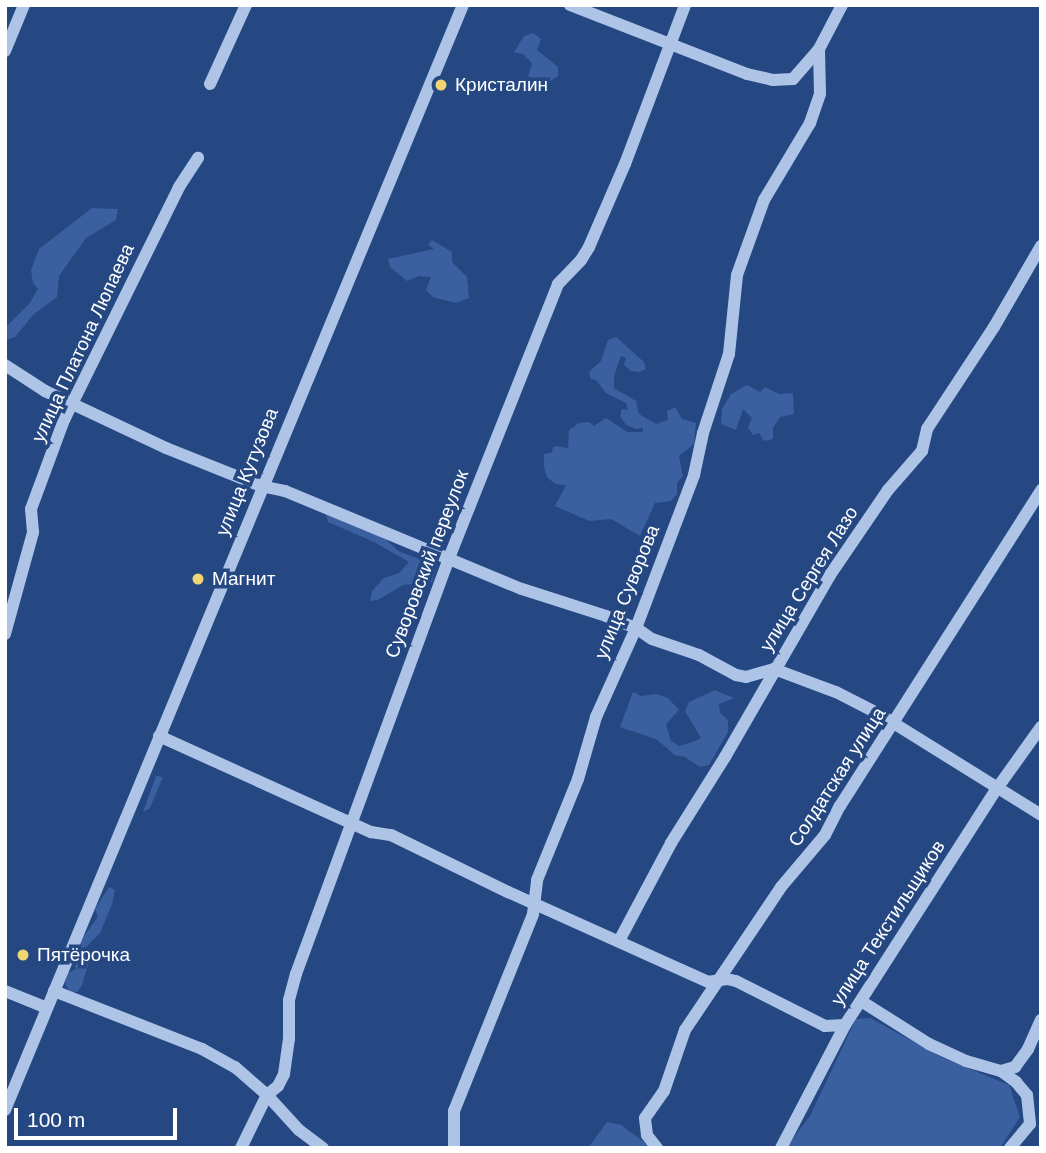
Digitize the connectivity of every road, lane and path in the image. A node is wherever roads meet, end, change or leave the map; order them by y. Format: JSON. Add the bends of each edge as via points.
{"nodes":[{"id":1,"x":24,"y":5,"type":"edge"},
{"id":2,"x":246,"y":5,"type":"edge"},
{"id":3,"x":463,"y":5,"type":"edge"},
{"id":4,"x":570,"y":5,"type":"edge"},
{"id":5,"x":685,"y":5,"type":"edge"},
{"id":6,"x":842,"y":5,"type":"edge"},
{"id":7,"x":672,"y":44,"type":"junction"},
{"id":8,"x":819,"y":49,"type":"junction"},
{"id":9,"x":5,"y":51,"type":"edge"},
{"id":10,"x":210,"y":84,"type":"dead end"},
{"id":11,"x":198,"y":158,"type":"dead end"},
{"id":12,"x":1041,"y":246,"type":"edge"},
{"id":13,"x":5,"y":365,"type":"edge"},
{"id":14,"x":72,"y":405,"type":"junction"},
{"id":15,"x":261,"y":486,"type":"junction"},
{"id":16,"x":1041,"y":490,"type":"edge"},
{"id":17,"x":449,"y":558,"type":"junction"},
{"id":18,"x":636,"y":628,"type":"junction"},
{"id":19,"x":5,"y":634,"type":"edge"},
{"id":20,"x":774,"y":669,"type":"junction"},
{"id":21,"x":894,"y":724,"type":"junction"},
{"id":22,"x":1041,"y":727,"type":"edge"},
{"id":23,"x":159,"y":736,"type":"junction"},
{"id":24,"x":998,"y":787,"type":"junction"},
{"id":25,"x":1041,"y":815,"type":"edge"},
{"id":26,"x":352,"y":823,"type":"junction"},
{"id":27,"x":535,"y":904,"type":"junction"},
{"id":28,"x":619,"y":941,"type":"junction"},
{"id":29,"x":717,"y":980,"type":"junction"},
{"id":30,"x":5,"y":991,"type":"edge"},
{"id":31,"x":54,"y":991,"type":"junction"},
{"id":32,"x":861,"y":1001,"type":"junction"},
{"id":33,"x":47,"y":1007,"type":"junction"},
{"id":34,"x":1041,"y":1020,"type":"edge"},
{"id":35,"x":845,"y":1025,"type":"junction"},
{"id":36,"x":1001,"y":1071,"type":"junction"},
{"id":37,"x":267,"y":1095,"type":"junction"},
{"id":38,"x":1041,"y":1109,"type":"edge"},
{"id":39,"x":5,"y":1110,"type":"edge"},
{"id":40,"x":1030,"y":1124,"type":"junction"},
{"id":41,"x":241,"y":1148,"type":"edge"},
{"id":42,"x":323,"y":1148,"type":"edge"},
{"id":43,"x":454,"y":1148,"type":"edge"},
{"id":44,"x":657,"y":1148,"type":"edge"},
{"id":45,"x":781,"y":1148,"type":"edge"},
{"id":46,"x":1010,"y":1148,"type":"edge"}],
"edges":[{"from":1,"to":9,"type":"street"},
{"from":2,"to":10,"type":"street"},
{"from":3,"to":15,"type":"street","name":"улица Кутузова"},
{"from":4,"to":7,"type":"street"},
{"from":5,"to":7,"type":"street","name":"Суворовский переулок"},
{"from":6,"to":8,"type":"street","name":"улица Суворова"},
{"from":7,"to":8,"type":"street","name":"улица Суворова","via":[[773,80],[793,79]]},
{"from":7,"to":17,"type":"street","name":"Суворовский переулок","via":[[589,247],[558,284]]},
{"from":8,"to":18,"type":"street","name":"улица Суворова","via":[[820,94],[810,123],[764,200],[737,275],[729,354],[694,475]]},
{"from":11,"to":14,"type":"street","name":"улица Платона Люпаева","via":[[178,187]]},
{"from":12,"to":20,"type":"street","name":"улица Сергея Лазо","via":[[927,429],[922,451],[888,490],[830,575]]},
{"from":13,"to":14,"type":"street"},
{"from":14,"to":15,"type":"street"},
{"from":14,"to":19,"type":"street","name":"улица Платона Люпаева","via":[[32,509],[33,532]]},
{"from":15,"to":17,"type":"street","via":[[285,491]]},
{"from":15,"to":23,"type":"street","name":"улица Кутузова"},
{"from":16,"to":21,"type":"street","name":"Солдатская улица"},
{"from":17,"to":18,"type":"street"},
{"from":17,"to":26,"type":"street","name":"Суворовский переулок"},
{"from":18,"to":20,"type":"street","via":[[736,675],[747,677]]},
{"from":18,"to":27,"type":"street","name":"улица Суворова","via":[[596,717],[578,779],[537,880]]},
{"from":20,"to":21,"type":"street","via":[[836,692]]},
{"from":20,"to":28,"type":"street","name":"улица Сергея Лазо"},
{"from":21,"to":24,"type":"street"},
{"from":21,"to":29,"type":"street","name":"Солдатская улица","via":[[812,853],[781,887]]},
{"from":22,"to":24,"type":"street","name":"улица Текстильщиков"},
{"from":23,"to":26,"type":"street"},
{"from":23,"to":31,"type":"street","name":"улица Кутузова"},
{"from":24,"to":25,"type":"street"},
{"from":24,"to":32,"type":"street","name":"улица Текстильщиков"},
{"from":26,"to":27,"type":"street","via":[[391,835]]},
{"from":26,"to":37,"type":"street","name":"Суворовский переулок","via":[[289,1000],[284,1074]]},
{"from":27,"to":28,"type":"street"},
{"from":27,"to":43,"type":"street","name":"улица Суворова","via":[[454,1111]]},
{"from":28,"to":29,"type":"street","via":[[708,982]]},
{"from":29,"to":35,"type":"street","via":[[736,981],[825,1026]]},
{"from":29,"to":44,"type":"street","name":"Солдатская улица","via":[[685,1030],[664,1091],[645,1118],[647,1135]]},
{"from":30,"to":33,"type":"street"},
{"from":31,"to":33,"type":"street","name":"улица Кутузова"},
{"from":31,"to":37,"type":"street","via":[[202,1049],[235,1067]]},
{"from":32,"to":35,"type":"street","name":"улица Текстильщиков"},
{"from":32,"to":36,"type":"street","via":[[929,1044]]},
{"from":33,"to":39,"type":"street","name":"улица Кутузова"},
{"from":34,"to":36,"type":"street","via":[[1015,1067]]},
{"from":35,"to":45,"type":"street","name":"улица Текстильщиков"},
{"from":36,"to":40,"type":"street","via":[[1027,1095]]},
{"from":37,"to":41,"type":"street","name":"Суворовский переулок"},
{"from":37,"to":42,"type":"street"},
{"from":38,"to":40,"type":"street"},
{"from":40,"to":46,"type":"street"}]}
